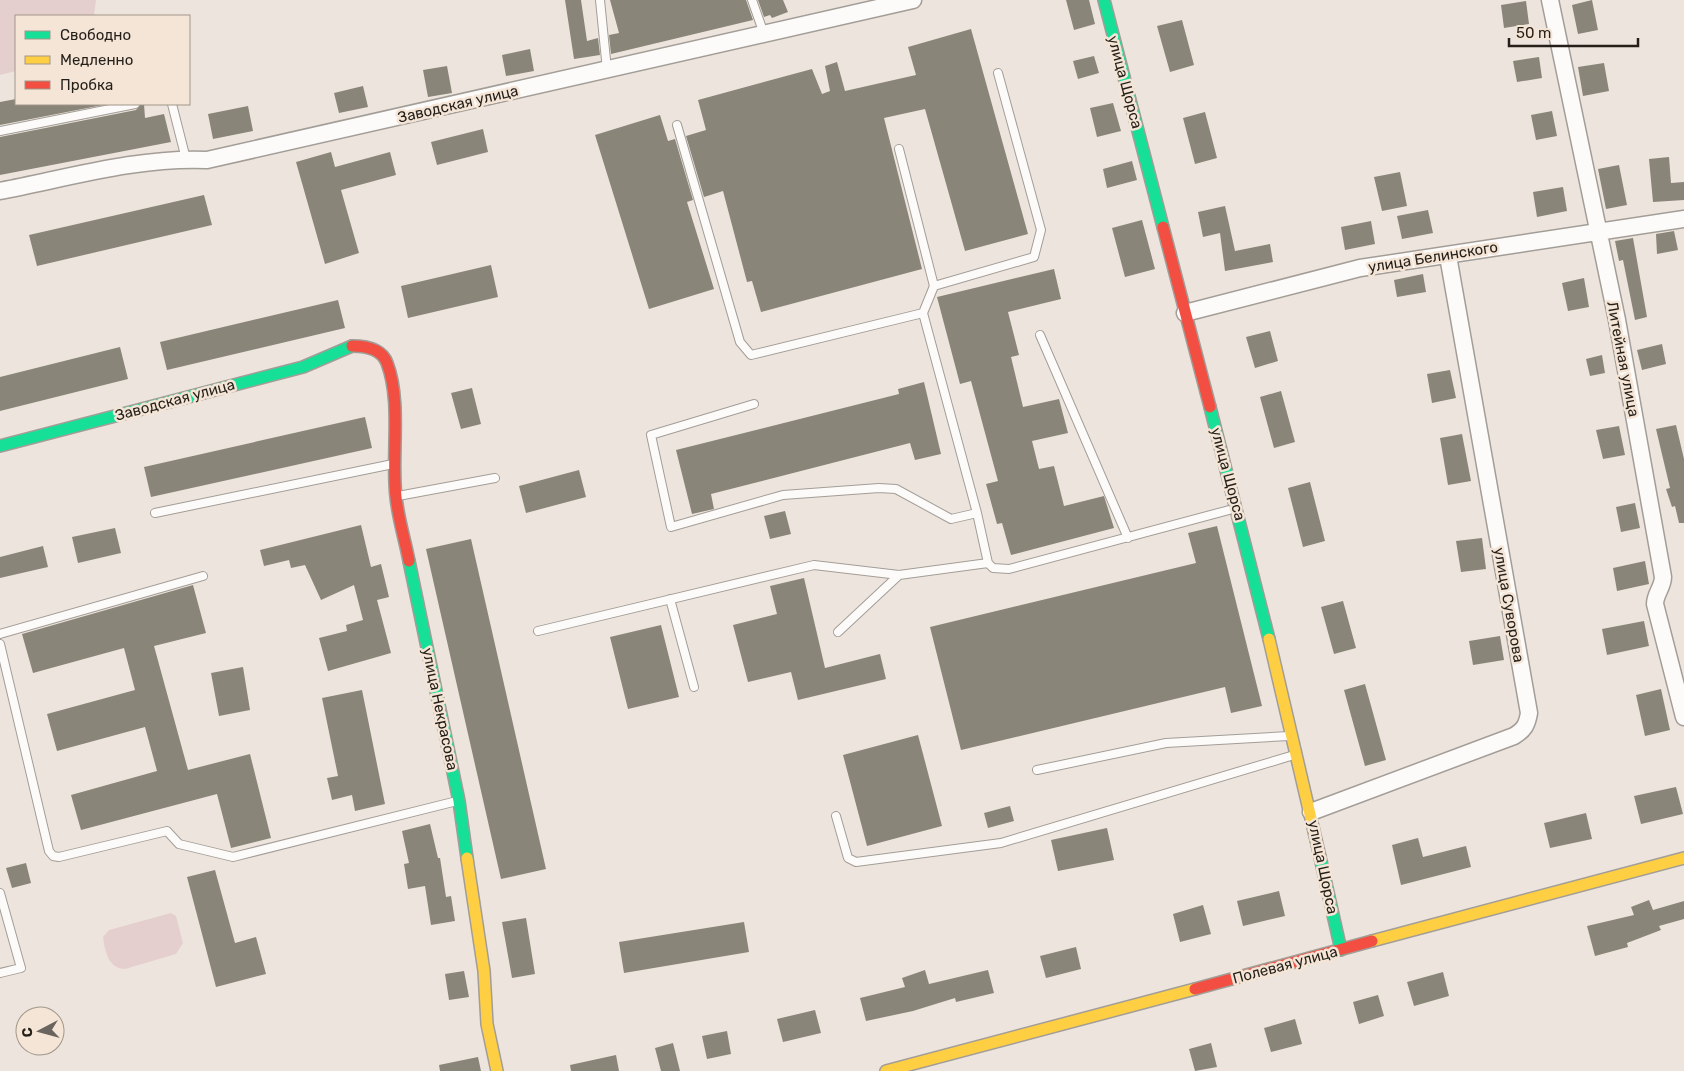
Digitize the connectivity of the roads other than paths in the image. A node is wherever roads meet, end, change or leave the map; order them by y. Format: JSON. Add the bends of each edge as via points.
{"nodes":[{"id":1,"x":600,"y":0,"type":"edge"},
{"id":2,"x":752,"y":0,"type":"edge"},
{"id":3,"x":913,"y":0,"type":"edge"},
{"id":4,"x":1104,"y":0,"type":"edge"},
{"id":5,"x":1550,"y":0,"type":"edge"},
{"id":6,"x":764,"y":34,"type":"junction"},
{"id":7,"x":607,"y":70,"type":"junction"},
{"id":8,"x":998,"y":73,"type":"dead end"},
{"id":9,"x":130,"y":105,"type":"edge"},
{"id":10,"x":172,"y":105,"type":"edge"},
{"id":11,"x":677,"y":125,"type":"dead end"},
{"id":12,"x":0,"y":132,"type":"edge"},
{"id":13,"x":899,"y":149,"type":"dead end"},
{"id":14,"x":186,"y":159,"type":"junction"},
{"id":15,"x":0,"y":191,"type":"edge"},
{"id":16,"x":1684,"y":219,"type":"edge"},
{"id":17,"x":1596,"y":232,"type":"junction"},
{"id":18,"x":1448,"y":256,"type":"junction"},
{"id":19,"x":934,"y":286,"type":"junction"},
{"id":20,"x":923,"y":313,"type":"junction"},
{"id":21,"x":1185,"y":313,"type":"junction"},
{"id":22,"x":1040,"y":334,"type":"dead end"},
{"id":23,"x":377,"y":351,"type":"joint"},
{"id":24,"x":754,"y":404,"type":"dead end"},
{"id":25,"x":0,"y":446,"type":"edge"},
{"id":26,"x":395,"y":463,"type":"junction"},
{"id":27,"x":495,"y":478,"type":"dead end"},
{"id":28,"x":396,"y":496,"type":"junction"},
{"id":29,"x":1238,"y":508,"type":"junction"},
{"id":30,"x":154,"y":513,"type":"dead end"},
{"id":31,"x":977,"y":514,"type":"junction"},
{"id":32,"x":1128,"y":538,"type":"junction"},
{"id":33,"x":988,"y":563,"type":"junction"},
{"id":34,"x":899,"y":575,"type":"junction"},
{"id":35,"x":203,"y":576,"type":"dead end"},
{"id":36,"x":670,"y":598,"type":"junction"},
{"id":37,"x":538,"y":631,"type":"dead end"},
{"id":38,"x":838,"y":632,"type":"dead end"},
{"id":39,"x":0,"y":634,"type":"edge"},
{"id":40,"x":0,"y":644,"type":"edge"},
{"id":41,"x":694,"y":687,"type":"dead end"},
{"id":42,"x":1684,"y":716,"type":"edge"},
{"id":43,"x":1291,"y":736,"type":"junction"},
{"id":44,"x":1296,"y":754,"type":"junction"},
{"id":45,"x":1037,"y":770,"type":"dead end"},
{"id":46,"x":459,"y":801,"type":"junction"},
{"id":47,"x":1311,"y":812,"type":"junction"},
{"id":48,"x":836,"y":816,"type":"dead end"},
{"id":49,"x":1684,"y":858,"type":"edge"},
{"id":50,"x":0,"y":893,"type":"edge"},
{"id":51,"x":1341,"y":950,"type":"junction"},
{"id":52,"x":0,"y":973,"type":"edge"},
{"id":53,"x":497,"y":1071,"type":"edge"},
{"id":54,"x":886,"y":1071,"type":"edge"}],
"edges":[{"from":1,"to":7,"type":"lane"},
{"from":2,"to":6,"type":"lane"},
{"from":3,"to":6,"type":"street","name":"Заводская улица"},
{"from":4,"to":21,"type":"street","name":"улица Щорса"},
{"from":5,"to":17,"type":"street","name":"Литейная улица"},
{"from":6,"to":7,"type":"street","name":"Заводская улица"},
{"from":7,"to":14,"type":"street","name":"Заводская улица","via":[[207,160]]},
{"from":8,"to":19,"type":"lane","via":[[1041,230],[1034,257]]},
{"from":9,"to":12,"type":"lane"},
{"from":10,"to":14,"type":"lane"},
{"from":11,"to":20,"type":"lane","via":[[740,342],[751,355]]},
{"from":13,"to":19,"type":"lane"},
{"from":14,"to":15,"type":"street","name":"Заводская улица","via":[[145,163]]},
{"from":16,"to":17,"type":"street","name":"улица Белинского"},
{"from":17,"to":18,"type":"street","name":"улица Белинского"},
{"from":17,"to":42,"type":"street","name":"Литейная улица","via":[[1616,320],[1663,577],[1655,604]]},
{"from":18,"to":21,"type":"street","name":"улица Белинского","via":[[1360,268]]},
{"from":18,"to":47,"type":"street","name":"улица Суворова","via":[[1527,704],[1527,723],[1514,736]]},
{"from":19,"to":20,"type":"lane"},
{"from":20,"to":31,"type":"lane"},
{"from":21,"to":29,"type":"street","name":"улица Щорса"},
{"from":22,"to":32,"type":"lane"},
{"from":23,"to":25,"type":"street","name":"Заводская улица","via":[[365,346],[352,346],[303,367]]},
{"from":23,"to":26,"type":"street","name":"улица Некрасова","via":[[387,362],[394,400]]},
{"from":24,"to":31,"type":"lane","via":[[651,435],[671,527],[783,495],[879,488],[896,488],[951,519]]},
{"from":26,"to":28,"type":"street","name":"улица Некрасова"},
{"from":26,"to":30,"type":"lane"},
{"from":27,"to":28,"type":"lane"},
{"from":28,"to":46,"type":"street","name":"улица Некрасова"},
{"from":29,"to":32,"type":"lane"},
{"from":29,"to":43,"type":"street","name":"улица Щорса"},
{"from":31,"to":33,"type":"lane"},
{"from":32,"to":33,"type":"lane","via":[[1009,569],[993,568]]},
{"from":33,"to":34,"type":"lane"},
{"from":34,"to":36,"type":"lane","via":[[814,565]]},
{"from":34,"to":38,"type":"lane"},
{"from":35,"to":39,"type":"lane"},
{"from":36,"to":37,"type":"lane"},
{"from":36,"to":41,"type":"lane"},
{"from":40,"to":46,"type":"lane","via":[[49,851],[53,856],[167,831],[179,844],[233,857]]},
{"from":43,"to":44,"type":"street","name":"улица Щорса"},
{"from":43,"to":45,"type":"lane","via":[[1166,743]]},
{"from":44,"to":47,"type":"street","name":"улица Щорса"},
{"from":44,"to":48,"type":"lane","via":[[1001,843],[856,862],[848,858]]},
{"from":46,"to":53,"type":"street","name":"улица Некрасова","via":[[484,971],[487,1024]]},
{"from":47,"to":51,"type":"street","name":"улица Щорса"},
{"from":49,"to":51,"type":"street","name":"Полевая улица"},
{"from":50,"to":52,"type":"lane","via":[[21,968]]},
{"from":51,"to":54,"type":"street","name":"Полевая улица"}]}
